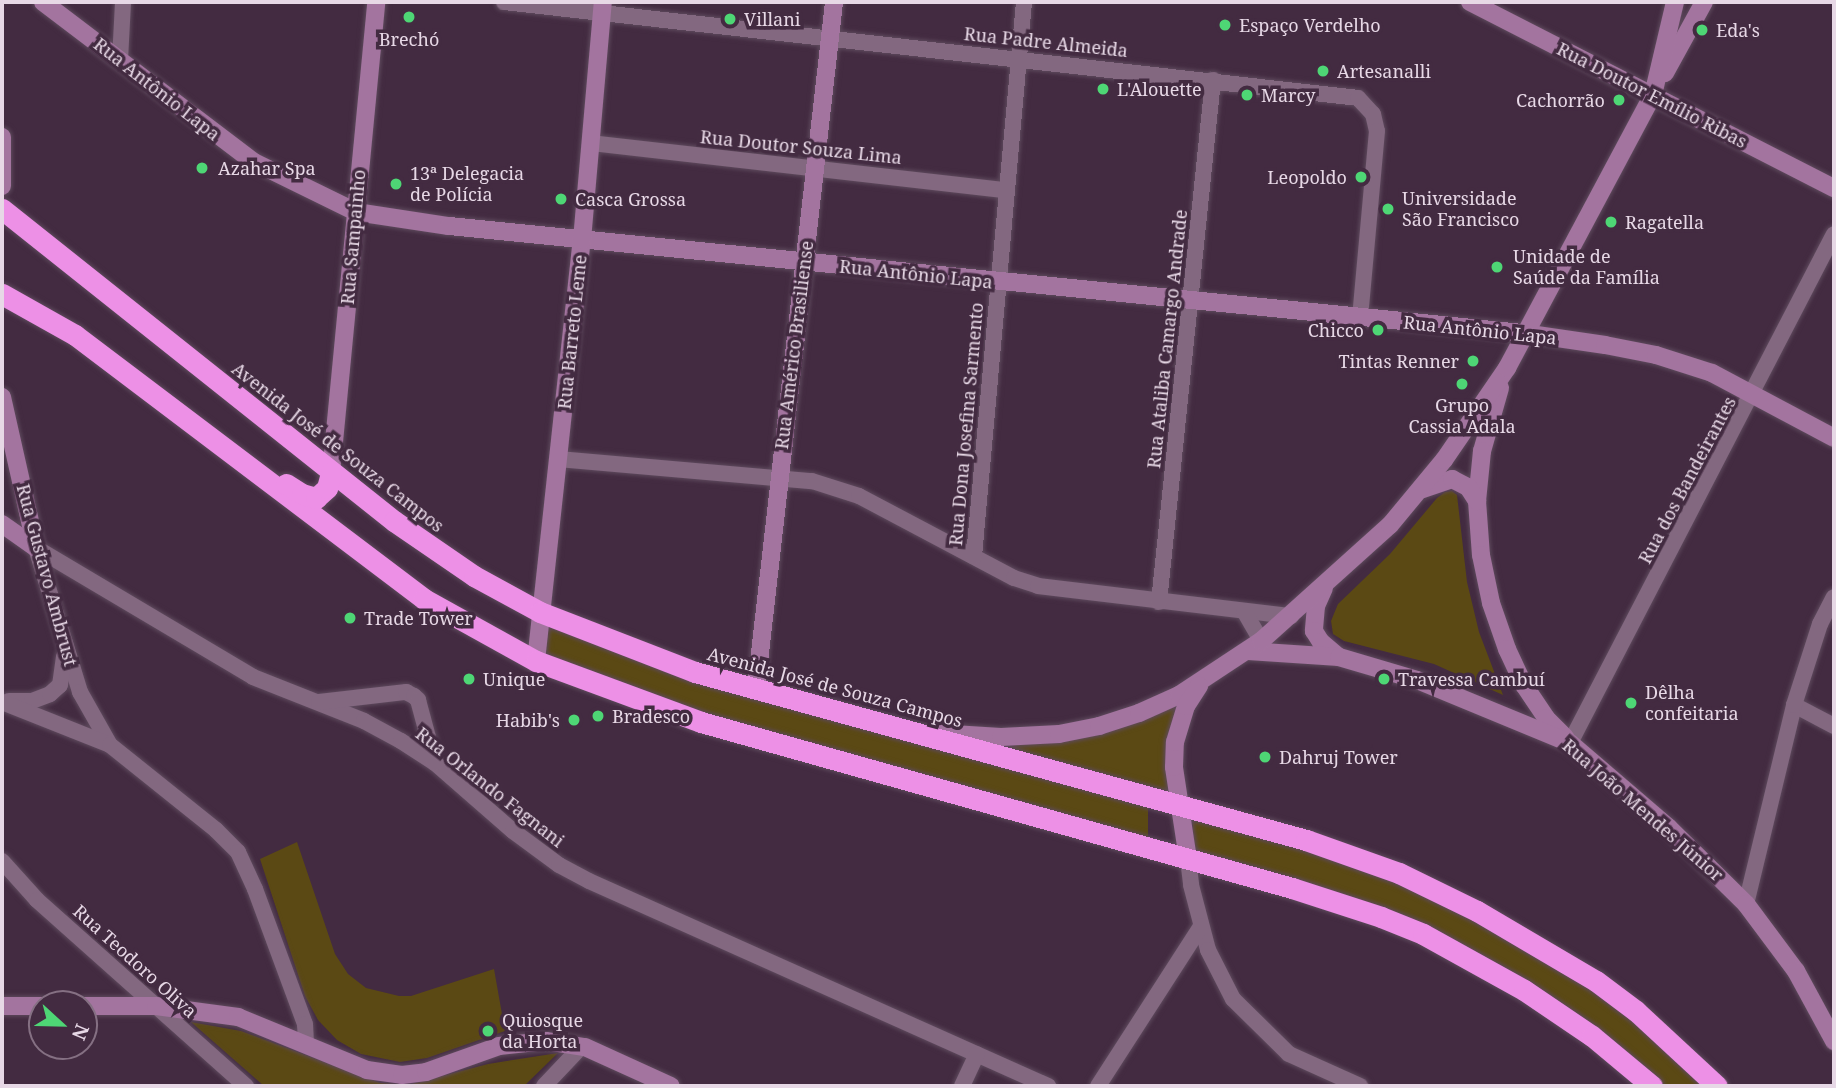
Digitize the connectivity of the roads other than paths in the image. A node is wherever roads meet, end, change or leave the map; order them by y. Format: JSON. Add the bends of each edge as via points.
{"nodes":[{"id":1,"x":43,"y":2,"type":"edge"},
{"id":2,"x":123,"y":2,"type":"edge"},
{"id":3,"x":376,"y":2,"type":"edge"},
{"id":4,"x":504,"y":2,"type":"edge"},
{"id":5,"x":834,"y":2,"type":"edge"},
{"id":6,"x":1024,"y":2,"type":"edge"},
{"id":7,"x":1470,"y":2,"type":"edge"},
{"id":8,"x":1675,"y":2,"type":"edge"},
{"id":9,"x":1704,"y":2,"type":"edge"},
{"id":10,"x":603,"y":7,"type":"edge"},
{"id":11,"x":830,"y":40,"type":"junction"},
{"id":12,"x":1019,"y":57,"type":"junction"},
{"id":13,"x":120,"y":60,"type":"junction"},
{"id":14,"x":1213,"y":80,"type":"junction"},
{"id":15,"x":1653,"y":95,"type":"junction"},
{"id":16,"x":2,"y":138,"type":"edge"},
{"id":17,"x":591,"y":143,"type":"junction"},
{"id":18,"x":814,"y":167,"type":"junction"},
{"id":19,"x":2,"y":186,"type":"edge"},
{"id":20,"x":1834,"y":188,"type":"edge"},
{"id":21,"x":1006,"y":190,"type":"junction"},
{"id":22,"x":2,"y":209,"type":"edge"},
{"id":23,"x":356,"y":212,"type":"junction"},
{"id":24,"x":1834,"y":234,"type":"edge"},
{"id":25,"x":582,"y":240,"type":"junction"},
{"id":26,"x":805,"y":263,"type":"junction"},
{"id":27,"x":998,"y":282,"type":"junction"},
{"id":28,"x":2,"y":294,"type":"edge"},
{"id":29,"x":1190,"y":302,"type":"junction"},
{"id":30,"x":1360,"y":317,"type":"junction"},
{"id":31,"x":1522,"y":333,"type":"junction"},
{"id":32,"x":1507,"y":368,"type":"junction"},
{"id":33,"x":1753,"y":396,"type":"junction"},
{"id":34,"x":2,"y":397,"type":"edge"},
{"id":35,"x":209,"y":438,"type":"junction"},
{"id":36,"x":1834,"y":438,"type":"edge"},
{"id":37,"x":558,"y":459,"type":"junction"},
{"id":38,"x":331,"y":473,"type":"junction"},
{"id":39,"x":778,"y":476,"type":"junction"},
{"id":40,"x":1421,"y":490,"type":"junction"},
{"id":41,"x":1477,"y":501,"type":"junction"},
{"id":42,"x":2,"y":524,"type":"edge"},
{"id":43,"x":36,"y":548,"type":"junction"},
{"id":44,"x":974,"y":556,"type":"junction"},
{"id":45,"x":1325,"y":585,"type":"junction"},
{"id":46,"x":1834,"y":597,"type":"edge"},
{"id":47,"x":1159,"y":602,"type":"junction"},
{"id":48,"x":1244,"y":611,"type":"junction"},
{"id":49,"x":541,"y":612,"type":"junction"},
{"id":50,"x":1291,"y":616,"type":"junction"},
{"id":51,"x":64,"y":646,"type":"junction"},
{"id":52,"x":1255,"y":646,"type":"junction"},
{"id":53,"x":1339,"y":657,"type":"junction"},
{"id":54,"x":536,"y":662,"type":"junction"},
{"id":55,"x":1202,"y":681,"type":"junction"},
{"id":56,"x":1524,"y":685,"type":"junction"},
{"id":57,"x":756,"y":688,"type":"junction"},
{"id":58,"x":2,"y":701,"type":"edge"},
{"id":59,"x":313,"y":702,"type":"junction"},
{"id":60,"x":1794,"y":705,"type":"junction"},
{"id":61,"x":1509,"y":717,"type":"junction"},
{"id":62,"x":1834,"y":726,"type":"edge"},
{"id":63,"x":909,"y":731,"type":"junction"},
{"id":64,"x":1570,"y":743,"type":"junction"},
{"id":65,"x":110,"y":745,"type":"junction"},
{"id":66,"x":435,"y":763,"type":"junction"},
{"id":67,"x":1182,"y":806,"type":"junction"},
{"id":68,"x":1188,"y":859,"type":"junction"},
{"id":69,"x":2,"y":861,"type":"edge"},
{"id":70,"x":1746,"y":904,"type":"junction"},
{"id":71,"x":1201,"y":926,"type":"junction"},
{"id":72,"x":2,"y":1006,"type":"edge"},
{"id":73,"x":28,"y":1006,"type":"edge"},
{"id":74,"x":98,"y":1006,"type":"edge"},
{"id":75,"x":156,"y":1006,"type":"junction"},
{"id":76,"x":1830,"y":1021,"type":"edge"},
{"id":77,"x":1834,"y":1041,"type":"edge"},
{"id":78,"x":306,"y":1043,"type":"junction"},
{"id":79,"x":582,"y":1046,"type":"junction"},
{"id":80,"x":977,"y":1055,"type":"junction"},
{"id":81,"x":246,"y":1086,"type":"edge"},
{"id":82,"x":544,"y":1086,"type":"edge"},
{"id":83,"x":671,"y":1086,"type":"edge"},
{"id":84,"x":962,"y":1086,"type":"edge"},
{"id":85,"x":1048,"y":1086,"type":"edge"},
{"id":86,"x":1098,"y":1086,"type":"edge"},
{"id":87,"x":1360,"y":1086,"type":"edge"},
{"id":88,"x":1652,"y":1086,"type":"edge"},
{"id":89,"x":1717,"y":1086,"type":"edge"}],
"edges":[{"from":1,"to":13,"type":"street","name":"Rua Antônio Lapa"},
{"from":2,"to":13,"type":"street"},
{"from":3,"to":23,"type":"street","name":"Rua Sampainho"},
{"from":4,"to":10,"type":"street","name":"Rua Padre Almeida"},
{"from":5,"to":11,"type":"street","name":"Rua Américo Brasiliense"},
{"from":6,"to":12,"type":"street","name":"Rua Dona Josefina Sarmento"},
{"from":7,"to":15,"type":"street","name":"Rua Doutor Emílio Ribas"},
{"from":8,"to":15,"type":"street"},
{"from":9,"to":15,"type":"street"},
{"from":10,"to":11,"type":"street","name":"Rua Padre Almeida"},
{"from":10,"to":17,"type":"street","name":"Rua Barreto Leme"},
{"from":11,"to":12,"type":"street","name":"Rua Padre Almeida"},
{"from":11,"to":18,"type":"street","name":"Rua Américo Brasiliense"},
{"from":12,"to":14,"type":"street","name":"Rua Padre Almeida"},
{"from":12,"to":21,"type":"street","name":"Rua Dona Josefina Sarmento"},
{"from":13,"to":23,"type":"street","name":"Rua Antônio Lapa","via":[[254,162]]},
{"from":14,"to":29,"type":"street","name":"Rua Ataliba Camargo Andrade"},
{"from":14,"to":30,"type":"street","name":"Rua Padre Almeida","via":[[1345,94],[1358,98],[1373,114],[1377,131]]},
{"from":15,"to":20,"type":"street","name":"Rua Doutor Emílio Ribas"},
{"from":15,"to":31,"type":"street"},
{"from":16,"to":19,"type":"street"},
{"from":17,"to":18,"type":"street","name":"Rua Doutor Souza Lima"},
{"from":17,"to":25,"type":"street","name":"Rua Barreto Leme"},
{"from":18,"to":21,"type":"street","name":"Rua Doutor Souza Lima"},
{"from":18,"to":26,"type":"street","name":"Rua Américo Brasiliense"},
{"from":21,"to":27,"type":"street","name":"Rua Dona Josefina Sarmento"},
{"from":22,"to":38,"type":"highway","name":"Avenida José de Souza Campos"},
{"from":23,"to":25,"type":"street","name":"Rua Antônio Lapa"},
{"from":23,"to":38,"type":"street","name":"Rua Sampainho"},
{"from":24,"to":33,"type":"street","name":"Rua dos Bandeirantes"},
{"from":25,"to":26,"type":"street","name":"Rua Antônio Lapa"},
{"from":25,"to":37,"type":"street","name":"Rua Barreto Leme"},
{"from":26,"to":27,"type":"street","name":"Rua Antônio Lapa"},
{"from":26,"to":39,"type":"street","name":"Rua Américo Brasiliense"},
{"from":27,"to":29,"type":"street","name":"Rua Antônio Lapa"},
{"from":27,"to":44,"type":"street","name":"Rua Dona Josefina Sarmento"},
{"from":28,"to":35,"type":"highway","via":[[75,335]]},
{"from":29,"to":30,"type":"street","name":"Rua Antônio Lapa"},
{"from":29,"to":47,"type":"street","name":"Rua Ataliba Camargo Andrade"},
{"from":30,"to":31,"type":"street","name":"Rua Antônio Lapa"},
{"from":31,"to":32,"type":"street"},
{"from":31,"to":33,"type":"street","name":"Rua Antônio Lapa","via":[[1656,355],[1712,373]]},
{"from":32,"to":40,"type":"street"},
{"from":32,"to":41,"type":"street","via":[[1482,451]]},
{"from":33,"to":36,"type":"street","name":"Rua Antônio Lapa"},
{"from":33,"to":64,"type":"street","name":"Rua dos Bandeirantes"},
{"from":34,"to":43,"type":"street","name":"Rua Gustavo Ambrust"},
{"from":35,"to":38,"type":"highway","via":[[309,497],[322,495]]},
{"from":35,"to":54,"type":"highway","via":[[424,599]]},
{"from":37,"to":39,"type":"street"},
{"from":37,"to":49,"type":"street","name":"Rua Barreto Leme"},
{"from":38,"to":49,"type":"highway","name":"Avenida José de Souza Campos","via":[[474,576]]},
{"from":39,"to":44,"type":"street","via":[[859,496]]},
{"from":39,"to":57,"type":"street","name":"Rua Américo Brasiliense"},
{"from":40,"to":41,"type":"street","via":[[1452,479],[1468,487]]},
{"from":40,"to":45,"type":"street"},
{"from":41,"to":56,"type":"street","via":[[1491,603]]},
{"from":42,"to":43,"type":"street"},
{"from":43,"to":51,"type":"street","name":"Rua Gustavo Ambrust"},
{"from":43,"to":59,"type":"street","name":"Rua Orlando Fagnani","via":[[253,677]]},
{"from":44,"to":47,"type":"street","via":[[1038,586]]},
{"from":45,"to":50,"type":"street"},
{"from":45,"to":53,"type":"street","via":[[1316,606],[1314,631]]},
{"from":46,"to":60,"type":"street"},
{"from":47,"to":48,"type":"street"},
{"from":48,"to":50,"type":"street"},
{"from":48,"to":52,"type":"street"},
{"from":49,"to":54,"type":"street","name":"Rua Barreto Leme"},
{"from":49,"to":57,"type":"highway","name":"Avenida José de Souza Campos","via":[[684,668]]},
{"from":50,"to":52,"type":"street"},
{"from":51,"to":58,"type":"street","via":[[64,672],[60,685],[50,694],[32,701]]},
{"from":51,"to":65,"type":"street","name":"Rua Gustavo Ambrust","via":[[80,692]]},
{"from":52,"to":53,"type":"street","name":"Rua João Mendes Júnior"},
{"from":52,"to":55,"type":"street"},
{"from":53,"to":61,"type":"street","name":"Rua João Mendes Júnior","via":[[1417,680]]},
{"from":54,"to":68,"type":"highway","via":[[701,722]]},
{"from":55,"to":63,"type":"street","via":[[1139,713],[1059,734],[1001,737]]},
{"from":55,"to":67,"type":"street","via":[[1186,706],[1175,742],[1174,767]]},
{"from":56,"to":61,"type":"street","via":[[1519,708]]},
{"from":56,"to":64,"type":"street"},
{"from":57,"to":63,"type":"highway","name":"Avenida José de Souza Campos"},
{"from":58,"to":65,"type":"street"},
{"from":59,"to":66,"type":"street","name":"Rua Orlando Fagnani","via":[[364,721]]},
{"from":59,"to":66,"type":"street","via":[[406,692],[414,696]]},
{"from":60,"to":62,"type":"street"},
{"from":60,"to":70,"type":"street"},
{"from":61,"to":64,"type":"street","name":"Rua João Mendes Júnior"},
{"from":63,"to":67,"type":"highway","name":"Avenida José de Souza Campos"},
{"from":64,"to":70,"type":"street","name":"Rua João Mendes Júnior","via":[[1668,827]]},
{"from":65,"to":78,"type":"street","via":[[238,852],[305,1024]]},
{"from":66,"to":80,"type":"street","name":"Rua Orlando Fagnani","via":[[559,865]]},
{"from":67,"to":68,"type":"street"},
{"from":67,"to":89,"type":"highway","name":"Avenida José de Souza Campos","via":[[1306,840],[1387,869],[1477,911],[1596,981],[1636,1011]]},
{"from":68,"to":71,"type":"street"},
{"from":68,"to":88,"type":"highway","via":[[1305,892],[1423,934],[1524,990],[1592,1036]]},
{"from":69,"to":75,"type":"street","name":"Rua Teodoro Oliva","via":[[37,900]]},
{"from":70,"to":76,"type":"street","name":"Rua João Mendes Júnior"},
{"from":71,"to":86,"type":"street"},
{"from":71,"to":87,"type":"street","via":[[1233,999],[1269,1037],[1289,1054]]},
{"from":72,"to":73,"type":"street"},
{"from":74,"to":75,"type":"street"},
{"from":75,"to":78,"type":"street","via":[[238,1017]]},
{"from":75,"to":81,"type":"street","name":"Rua Teodoro Oliva"},
{"from":76,"to":77,"type":"street","name":"Rua João Mendes Júnior"},
{"from":78,"to":79,"type":"street","via":[[367,1070],[402,1075],[426,1072],[499,1046],[546,1041]]},
{"from":79,"to":82,"type":"street"},
{"from":79,"to":83,"type":"street"},
{"from":80,"to":84,"type":"street"},
{"from":80,"to":85,"type":"street","name":"Rua Orlando Fagnani"}]}
